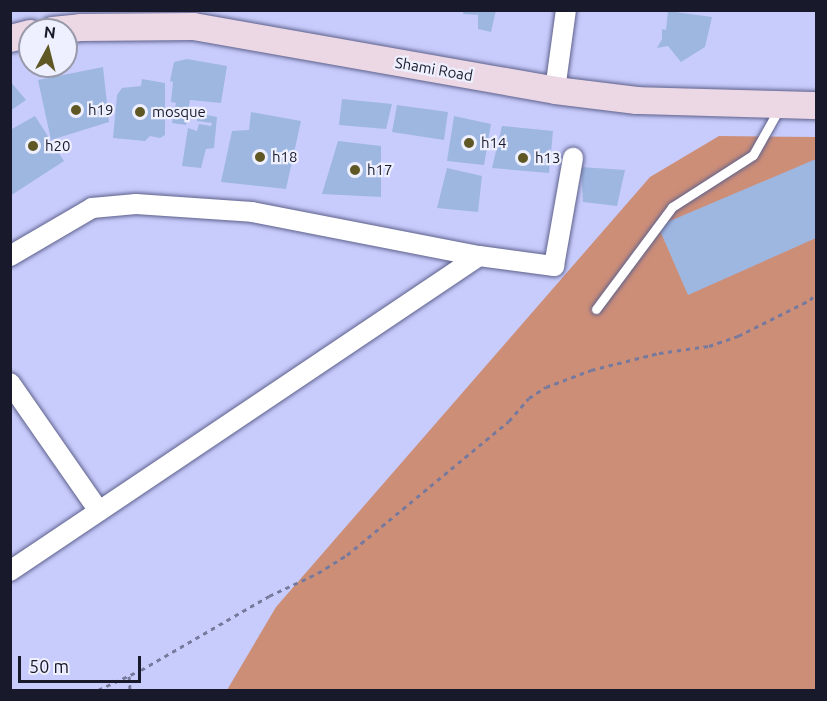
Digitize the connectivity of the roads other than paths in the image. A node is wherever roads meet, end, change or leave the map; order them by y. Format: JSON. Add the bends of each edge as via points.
{"nodes":[{"id":1,"x":566,"y":10,"type":"edge"},
{"id":2,"x":92,"y":19,"type":"edge"},
{"id":3,"x":555,"y":90,"type":"junction"},
{"id":4,"x":781,"y":105,"type":"junction"},
{"id":5,"x":816,"y":105,"type":"edge"},
{"id":6,"x":573,"y":158,"type":"dead end"},
{"id":7,"x":10,"y":256,"type":"edge"},
{"id":8,"x":479,"y":256,"type":"junction"},
{"id":9,"x":596,"y":309,"type":"dead end"},
{"id":10,"x":10,"y":383,"type":"edge"},
{"id":11,"x":99,"y":511,"type":"junction"},
{"id":12,"x":10,"y":571,"type":"edge"}],
"edges":[{"from":1,"to":3,"type":"street"},
{"from":2,"to":3,"type":"street","name":"Shami Road","via":[[193,26]]},
{"from":3,"to":4,"type":"street","name":"Shami Road","via":[[636,100]]},
{"from":4,"to":5,"type":"street","name":"Shami Road"},
{"from":4,"to":9,"type":"lane","via":[[753,155],[672,207]]},
{"from":6,"to":8,"type":"street","via":[[554,266]]},
{"from":7,"to":8,"type":"street","via":[[92,208],[136,204],[252,212]]},
{"from":8,"to":11,"type":"street"},
{"from":10,"to":11,"type":"street"},
{"from":11,"to":12,"type":"street"}]}
